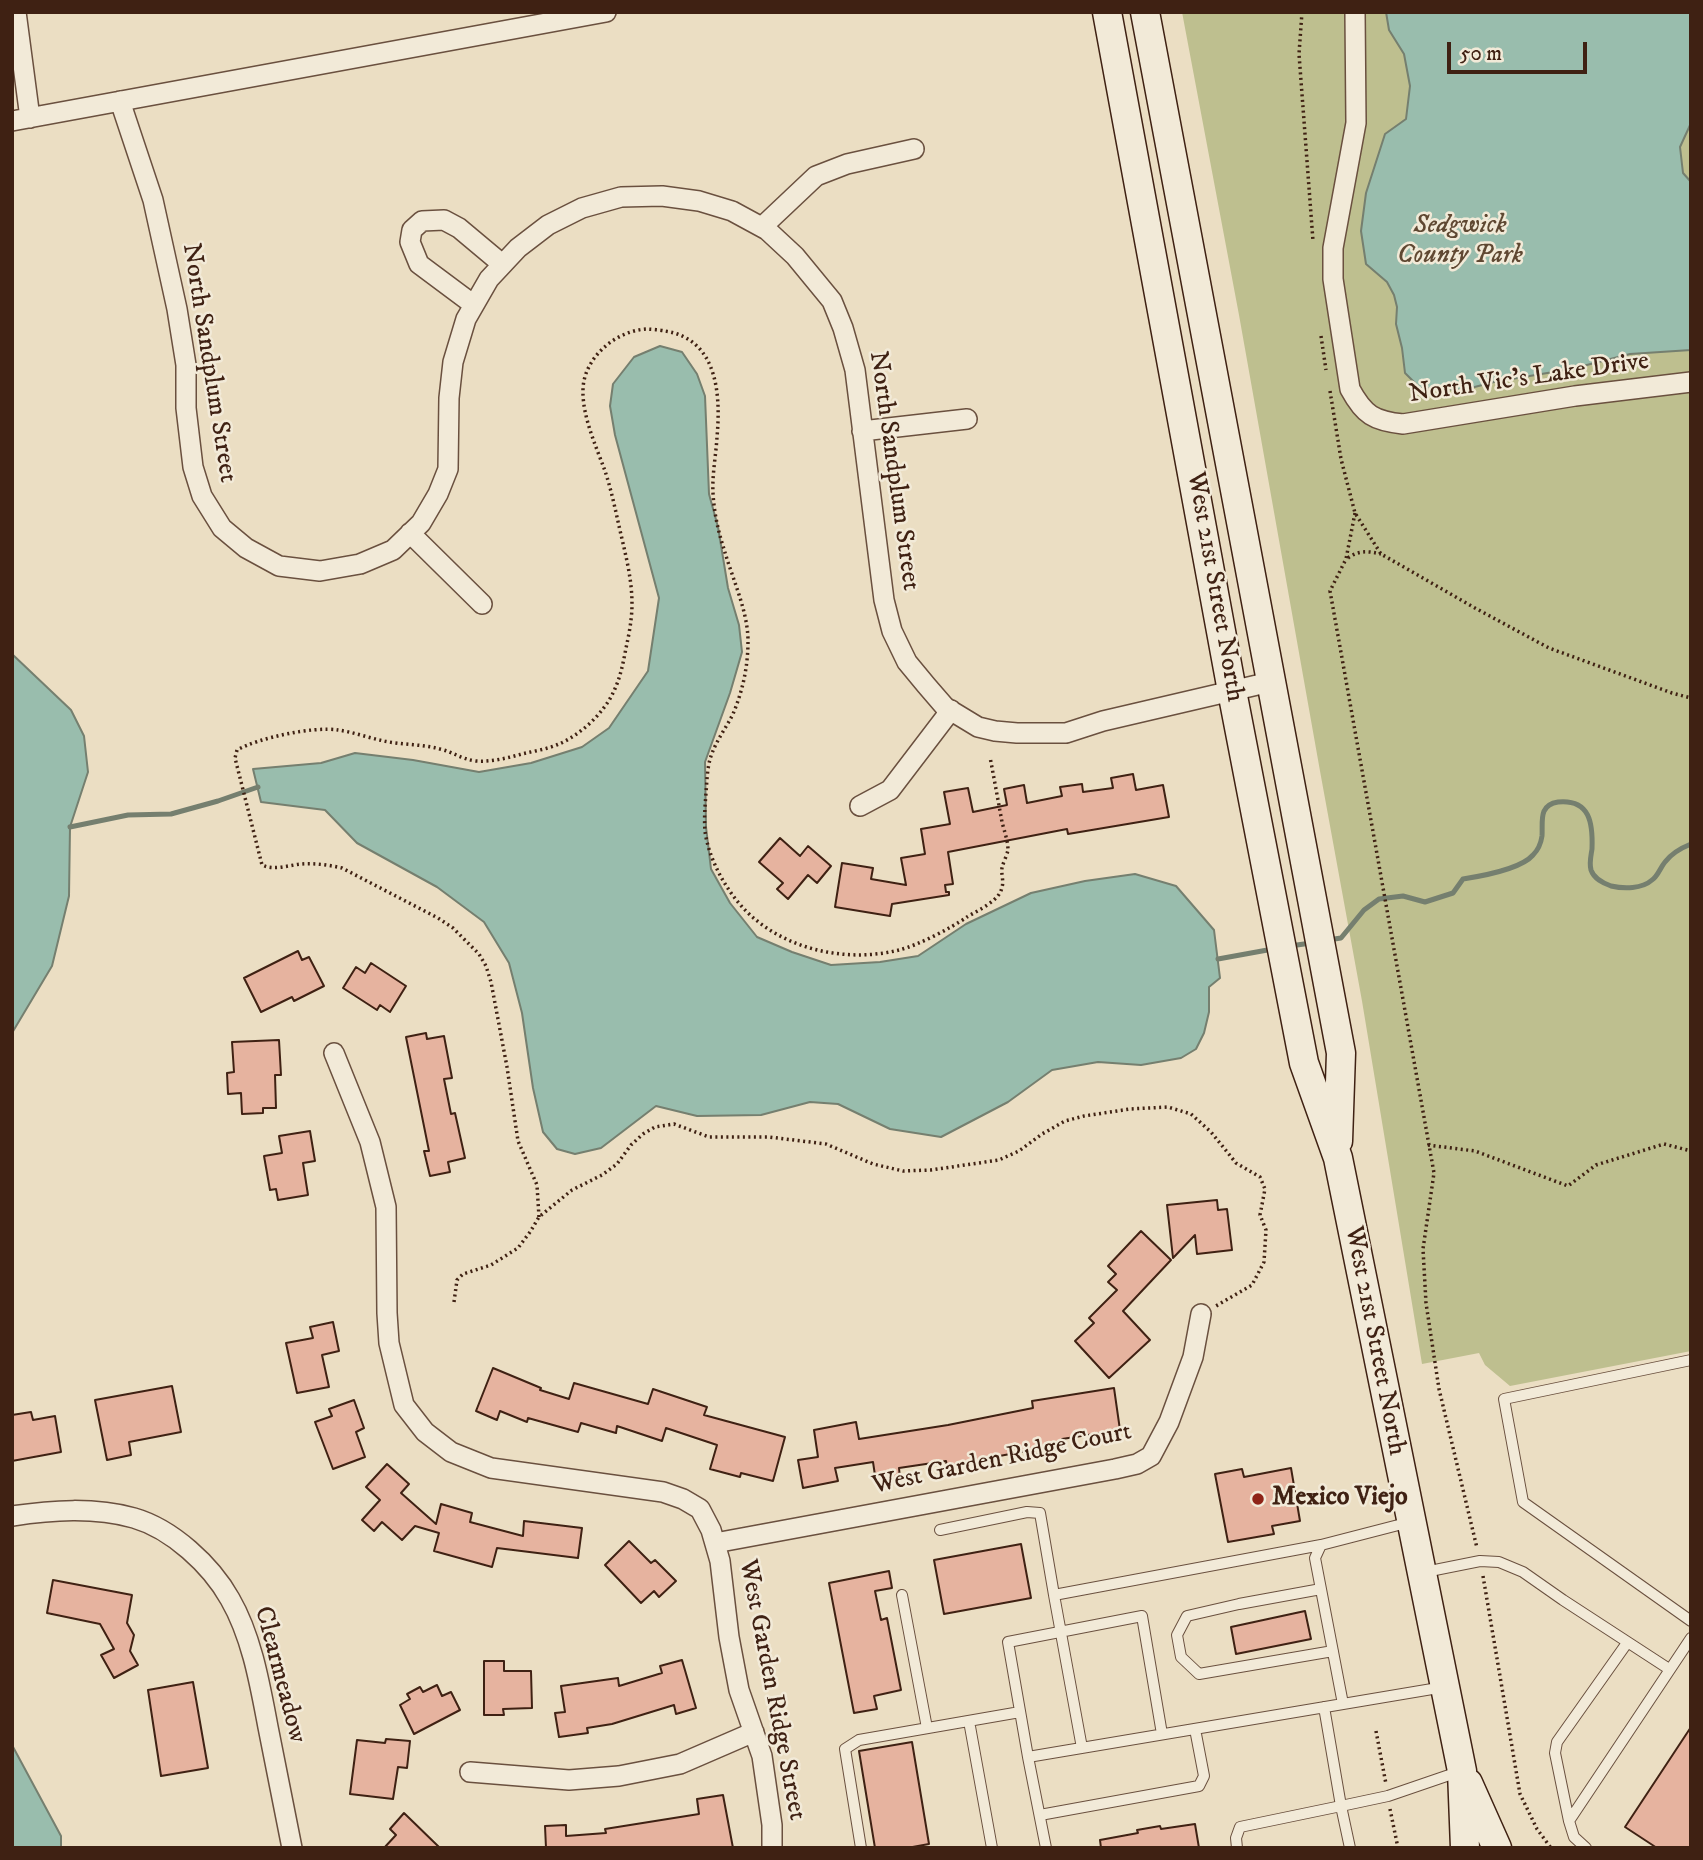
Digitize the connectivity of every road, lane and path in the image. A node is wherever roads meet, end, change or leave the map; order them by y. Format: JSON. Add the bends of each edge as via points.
{"nodes":[{"id":1,"x":16,"y":12,"type":"edge"},
{"id":2,"x":606,"y":12,"type":"edge"},
{"id":3,"x":1107,"y":12,"type":"edge"},
{"id":4,"x":1144,"y":12,"type":"edge"},
{"id":5,"x":1355,"y":12,"type":"edge"},
{"id":6,"x":120,"y":102,"type":"junction"},
{"id":7,"x":21,"y":119,"type":"edge"},
{"id":8,"x":914,"y":149,"type":"dead end"},
{"id":9,"x":762,"y":227,"type":"junction"},
{"id":10,"x":502,"y":264,"type":"junction"},
{"id":11,"x":474,"y":305,"type":"junction"},
{"id":12,"x":1691,"y":382,"type":"edge"},
{"id":13,"x":967,"y":419,"type":"dead end"},
{"id":14,"x":862,"y":430,"type":"junction"},
{"id":15,"x":1355,"y":513,"type":"dead end"},
{"id":16,"x":410,"y":533,"type":"junction"},
{"id":17,"x":1381,"y":554,"type":"dead end"},
{"id":18,"x":1346,"y":559,"type":"junction"},
{"id":19,"x":482,"y":604,"type":"dead end"},
{"id":20,"x":1270,"y":682,"type":"junction"},
{"id":21,"x":1232,"y":691,"type":"junction"},
{"id":22,"x":951,"y":710,"type":"junction"},
{"id":23,"x":990,"y":757,"type":"dead end"},
{"id":24,"x":860,"y":806,"type":"dead end"},
{"id":25,"x":334,"y":1054,"type":"dead end"},
{"id":26,"x":1428,"y":1145,"type":"junction"},
{"id":27,"x":1691,"y":1151,"type":"edge"},
{"id":28,"x":1338,"y":1158,"type":"junction"},
{"id":29,"x":539,"y":1217,"type":"junction"},
{"id":30,"x":454,"y":1302,"type":"dead end"},
{"id":31,"x":1201,"y":1314,"type":"joint"},
{"id":32,"x":1691,"y":1360,"type":"edge"},
{"id":33,"x":12,"y":1516,"type":"edge"},
{"id":34,"x":1410,"y":1521,"type":"junction"},
{"id":35,"x":940,"y":1530,"type":"dead end"},
{"id":36,"x":715,"y":1543,"type":"junction"},
{"id":37,"x":1321,"y":1545,"type":"junction"},
{"id":38,"x":1480,"y":1561,"type":"junction"},
{"id":39,"x":1421,"y":1573,"type":"junction"},
{"id":40,"x":1321,"y":1589,"type":"junction"},
{"id":41,"x":902,"y":1595,"type":"dead end"},
{"id":42,"x":1054,"y":1595,"type":"junction"},
{"id":43,"x":1691,"y":1621,"type":"edge"},
{"id":44,"x":1061,"y":1631,"type":"junction"},
{"id":45,"x":1691,"y":1638,"type":"edge"},
{"id":46,"x":1628,"y":1643,"type":"junction"},
{"id":47,"x":1333,"y":1651,"type":"junction"},
{"id":48,"x":1669,"y":1670,"type":"junction"},
{"id":49,"x":1445,"y":1687,"type":"junction"},
{"id":50,"x":1343,"y":1704,"type":"junction"},
{"id":51,"x":1324,"y":1707,"type":"junction"},
{"id":52,"x":1020,"y":1712,"type":"junction"},
{"id":53,"x":968,"y":1721,"type":"junction"},
{"id":54,"x":927,"y":1728,"type":"junction"},
{"id":55,"x":1195,"y":1729,"type":"junction"},
{"id":56,"x":754,"y":1732,"type":"junction"},
{"id":57,"x":1162,"y":1734,"type":"junction"},
{"id":58,"x":1082,"y":1748,"type":"junction"},
{"id":59,"x":1028,"y":1757,"type":"junction"},
{"id":60,"x":1462,"y":1771,"type":"junction"},
{"id":61,"x":470,"y":1772,"type":"dead end"},
{"id":62,"x":1341,"y":1806,"type":"junction"},
{"id":63,"x":1040,"y":1815,"type":"junction"},
{"id":64,"x":1569,"y":1822,"type":"junction"},
{"id":65,"x":292,"y":1848,"type":"edge"},
{"id":66,"x":772,"y":1848,"type":"edge"},
{"id":67,"x":861,"y":1848,"type":"edge"},
{"id":68,"x":992,"y":1848,"type":"edge"},
{"id":69,"x":1046,"y":1848,"type":"edge"},
{"id":70,"x":1237,"y":1848,"type":"edge"},
{"id":71,"x":1350,"y":1848,"type":"edge"},
{"id":72,"x":1465,"y":1848,"type":"edge"},
{"id":73,"x":1497,"y":1848,"type":"edge"},
{"id":74,"x":1551,"y":1848,"type":"edge"},
{"id":75,"x":1586,"y":1848,"type":"edge"}],
"edges":[{"from":1,"to":7,"type":"street"},
{"from":2,"to":6,"type":"street"},
{"from":3,"to":21,"type":"main road","name":"West 21st Street North"},
{"from":4,"to":20,"type":"main road","name":"West 21st Street North"},
{"from":5,"to":12,"type":"street","name":"North Vic's Lake Drive","via":[[1356,123],[1333,248],[1333,279],[1350,388],[1359,405],[1370,416],[1404,424]]},
{"from":6,"to":7,"type":"street"},
{"from":6,"to":16,"type":"street","name":"North Sandplum Street","via":[[153,200],[177,309],[193,467],[202,496],[222,528],[246,548],[279,565],[320,571],[360,564],[393,550]]},
{"from":8,"to":9,"type":"street","via":[[816,176]]},
{"from":9,"to":10,"type":"street","name":"North Sandplum Street","via":[[699,201],[621,197],[582,208],[548,225]]},
{"from":9,"to":14,"type":"street","name":"North Sandplum Street","via":[[795,256],[832,302],[855,370]]},
{"from":10,"to":11,"type":"street","name":"North Sandplum Street"},
{"from":10,"to":11,"type":"street","via":[[444,220],[422,221],[412,230],[410,242],[419,264]]},
{"from":11,"to":16,"type":"street","name":"North Sandplum Street","via":[[453,362],[448,469],[421,523]]},
{"from":13,"to":14,"type":"street"},
{"from":14,"to":22,"type":"street","name":"North Sandplum Street","via":[[892,631],[907,662]]},
{"from":15,"to":18,"type":"path"},
{"from":16,"to":19,"type":"street"},
{"from":17,"to":18,"type":"path","via":[[1363,551]]},
{"from":18,"to":26,"type":"path","via":[[1330,591]]},
{"from":20,"to":21,"type":"street","name":"North Sandplum Street"},
{"from":20,"to":28,"type":"main road","name":"West 21st Street North","via":[[1341,1054]]},
{"from":21,"to":22,"type":"street","name":"North Sandplum Street","via":[[1066,733],[995,731],[978,727]]},
{"from":21,"to":28,"type":"main road","name":"West 21st Street North","via":[[1304,1063]]},
{"from":22,"to":24,"type":"street","via":[[890,790]]},
{"from":23,"to":29,"type":"path","via":[[1008,851],[1002,887],[998,896],[958,923],[904,949],[855,956],[774,934],[742,908],[716,866],[705,834],[711,755],[732,714],[748,664],[748,633],[715,514],[719,395],[714,375],[693,341],[679,333],[644,328],[623,335],[597,354],[582,396],[627,560],[632,618],[622,671],[601,712],[555,746],[484,762],[444,750],[323,729],[243,746],[236,750],[235,758],[262,865],[342,868],[438,918],[479,954],[491,982],[518,1141],[537,1185]]},
{"from":25,"to":36,"type":"street","name":"West Garden Ridge Street","via":[[370,1142],[386,1208],[389,1343],[404,1405],[425,1432],[451,1452],[491,1468],[663,1492],[683,1499],[700,1509]]},
{"from":26,"to":27,"type":"path","via":[[1475,1152],[1568,1186],[1596,1165],[1664,1144]]},
{"from":26,"to":38,"type":"path","via":[[1434,1173],[1423,1249],[1426,1303],[1439,1390]]},
{"from":28,"to":34,"type":"main road","name":"West 21st Street North"},
{"from":29,"to":30,"type":"path","via":[[518,1248],[491,1265],[463,1274],[457,1280]]},
{"from":29,"to":31,"type":"path","via":[[572,1190],[617,1164],[643,1133],[665,1124],[709,1137],[769,1137],[826,1144],[873,1164],[904,1171],[999,1160],[1074,1118],[1168,1107],[1191,1114],[1236,1163],[1260,1177],[1265,1189],[1260,1215],[1266,1230],[1264,1262],[1252,1285]]},
{"from":31,"to":36,"type":"street","name":"West Garden Ridge Court","via":[[1193,1357],[1169,1422],[1150,1456],[1137,1464]]},
{"from":32,"to":43,"type":"lane","via":[[1504,1399],[1523,1502]]},
{"from":33,"to":65,"type":"street","name":"Clearmeadow","via":[[52,1510],[136,1518],[176,1538],[202,1562],[230,1599],[245,1633]]},
{"from":34,"to":37,"type":"lane"},
{"from":34,"to":39,"type":"main road","name":"West 21st Street North"},
{"from":35,"to":42,"type":"lane","via":[[1040,1513]]},
{"from":36,"to":56,"type":"street","name":"West Garden Ridge Street","via":[[739,1690]]},
{"from":37,"to":40,"type":"lane","via":[[1315,1558]]},
{"from":37,"to":42,"type":"lane"},
{"from":38,"to":39,"type":"lane"},
{"from":38,"to":46,"type":"lane","via":[[1499,1562],[1522,1572]]},
{"from":38,"to":74,"type":"path","via":[[1520,1794]]},
{"from":39,"to":49,"type":"main road","name":"West 21st Street North"},
{"from":40,"to":47,"type":"lane"},
{"from":40,"to":47,"type":"lane","via":[[1187,1616],[1177,1634],[1181,1657],[1199,1674]]},
{"from":41,"to":54,"type":"lane"},
{"from":42,"to":44,"type":"lane"},
{"from":44,"to":52,"type":"lane","via":[[1008,1643]]},
{"from":44,"to":57,"type":"lane","via":[[1142,1616]]},
{"from":44,"to":58,"type":"lane"},
{"from":45,"to":48,"type":"lane"},
{"from":46,"to":48,"type":"lane"},
{"from":46,"to":64,"type":"lane","via":[[1557,1742],[1555,1753]]},
{"from":47,"to":50,"type":"lane"},
{"from":48,"to":64,"type":"lane"},
{"from":49,"to":50,"type":"lane"},
{"from":49,"to":60,"type":"main road","name":"West 21st Street North"},
{"from":50,"to":51,"type":"lane"},
{"from":51,"to":55,"type":"lane"},
{"from":51,"to":62,"type":"lane"},
{"from":52,"to":53,"type":"lane"},
{"from":52,"to":59,"type":"lane"},
{"from":53,"to":54,"type":"lane"},
{"from":53,"to":68,"type":"lane"},
{"from":54,"to":67,"type":"lane","via":[[859,1740],[845,1749]]},
{"from":55,"to":57,"type":"lane"},
{"from":55,"to":63,"type":"lane","via":[[1203,1776],[1199,1786]]},
{"from":56,"to":61,"type":"street","via":[[680,1764],[619,1776],[569,1780]]},
{"from":56,"to":66,"type":"street","name":"West Garden Ridge Street","via":[[762,1756]]},
{"from":57,"to":58,"type":"lane"},
{"from":58,"to":59,"type":"lane"},
{"from":59,"to":63,"type":"lane"},
{"from":60,"to":62,"type":"lane"},
{"from":60,"to":72,"type":"main road","name":"West 21st Street North"},
{"from":60,"to":73,"type":"main road","name":"West 21st Street North"},
{"from":62,"to":70,"type":"lane","via":[[1240,1826]]},
{"from":62,"to":71,"type":"lane"},
{"from":63,"to":69,"type":"lane"},
{"from":64,"to":75,"type":"lane","via":[[1574,1837]]}]}
